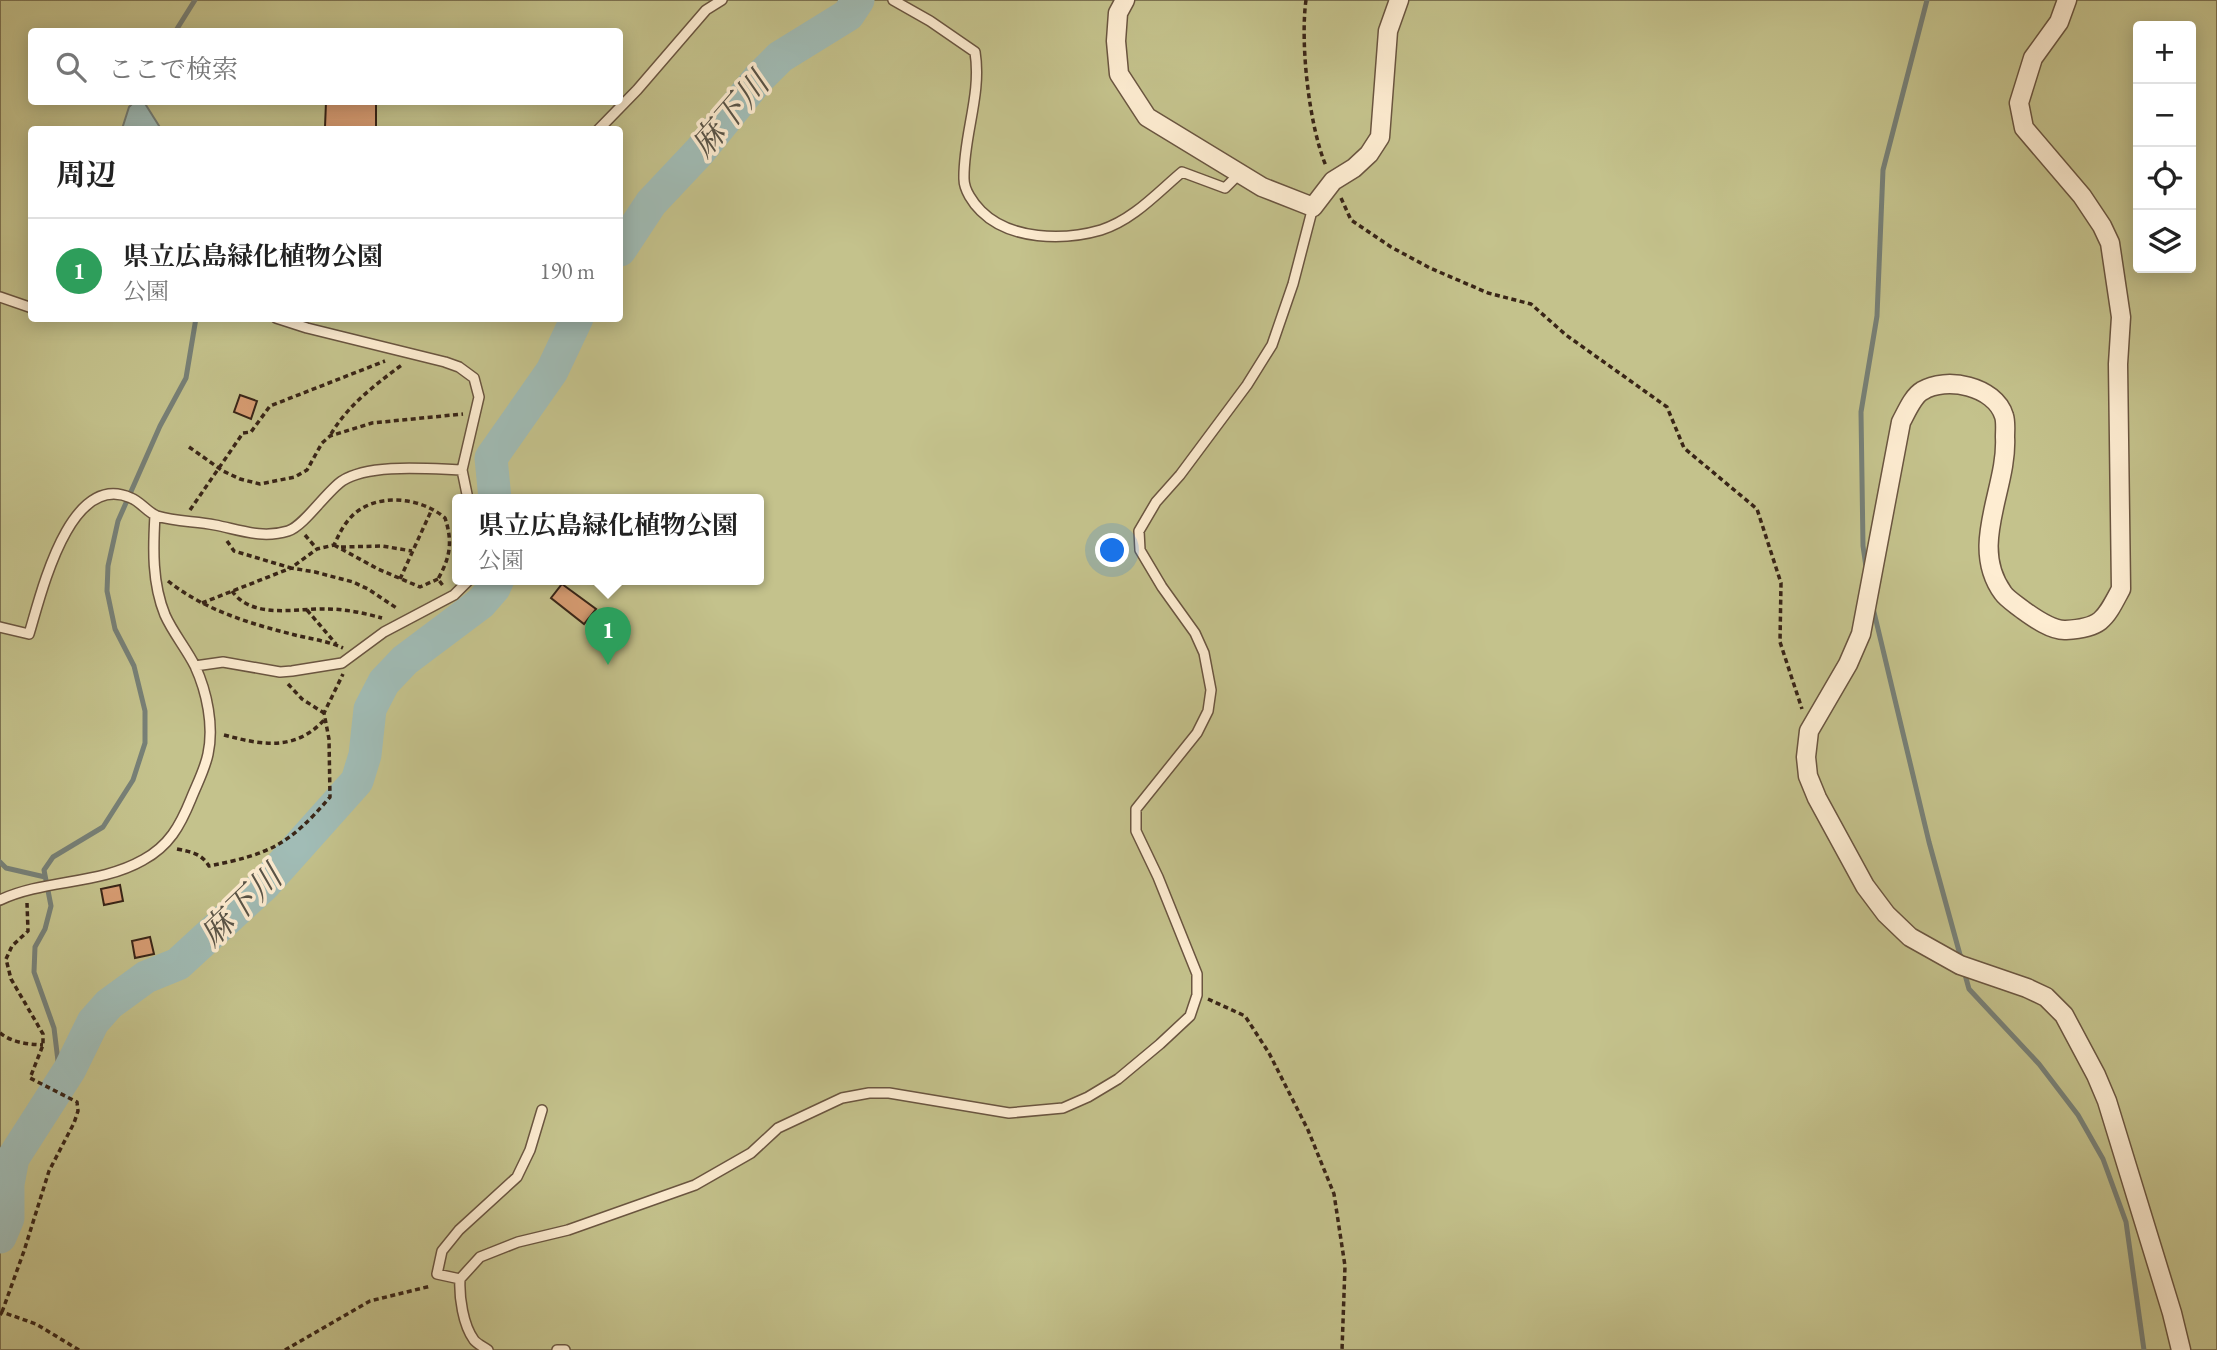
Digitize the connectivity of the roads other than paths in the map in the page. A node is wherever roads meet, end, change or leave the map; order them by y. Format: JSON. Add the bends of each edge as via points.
{"nodes":[{"id":1,"x":722,"y":0,"type":"edge"},
{"id":2,"x":893,"y":0,"type":"edge"},
{"id":3,"x":1125,"y":0,"type":"edge"},
{"id":4,"x":1399,"y":0,"type":"edge"},
{"id":5,"x":2067,"y":0,"type":"edge"},
{"id":6,"x":623,"y":104,"type":"edge"},
{"id":7,"x":622,"y":105,"type":"edge"},
{"id":8,"x":602,"y":126,"type":"edge"},
{"id":9,"x":1240,"y":173,"type":"junction"},
{"id":10,"x":1313,"y":207,"type":"junction"},
{"id":11,"x":0,"y":297,"type":"edge"},
{"id":12,"x":28,"y":307,"type":"edge"},
{"id":13,"x":288,"y":322,"type":"edge"},
{"id":14,"x":463,"y":470,"type":"junction"},
{"id":15,"x":467,"y":494,"type":"edge"},
{"id":16,"x":155,"y":515,"type":"junction"},
{"id":17,"x":464,"y":585,"type":"edge"},
{"id":18,"x":0,"y":627,"type":"edge"},
{"id":19,"x":195,"y":666,"type":"junction"},
{"id":20,"x":0,"y":900,"type":"edge"},
{"id":21,"x":542,"y":1110,"type":"dead end"},
{"id":22,"x":460,"y":1279,"type":"junction"},
{"id":23,"x":488,"y":1350,"type":"edge"},
{"id":24,"x":557,"y":1350,"type":"edge"},
{"id":25,"x":565,"y":1350,"type":"edge"},
{"id":26,"x":2181,"y":1350,"type":"edge"}],
"edges":[{"from":1,"to":6,"type":"lane","via":[[706,10]]},
{"from":2,"to":9,"type":"lane","via":[[975,52],[978,71],[963,181],[973,203],[992,222],[1017,233],[1055,236],[1101,230],[1134,215],[1182,172],[1225,188]]},
{"from":3,"to":9,"type":"street","via":[[1118,13],[1119,74],[1147,117]]},
{"from":4,"to":10,"type":"street","via":[[1388,32],[1380,137],[1362,161],[1333,181]]},
{"from":5,"to":26,"type":"street","via":[[2059,22],[2033,58],[2019,103],[2024,128],[2082,196],[2110,243],[2121,317],[2121,589],[2106,617],[2087,629],[2059,630],[2003,594],[1989,566],[1987,543],[2006,450],[2004,415],[1994,401],[1972,386],[1942,383],[1920,391],[1901,422],[1861,634],[1809,731],[1806,757],[1808,776],[1865,886],[1886,914],[1910,937],[1968,968],[2046,996],[2064,1014],[2106,1101]]},
{"from":7,"to":8,"type":"lane"},
{"from":9,"to":10,"type":"street"},
{"from":10,"to":22,"type":"lane","via":[[1272,345],[1139,531],[1140,550],[1195,633],[1211,690],[1197,733],[1136,808],[1136,831],[1196,974],[1198,995],[1190,1016],[1118,1079],[1063,1108],[1009,1112],[888,1093],[842,1098],[778,1128],[751,1153],[695,1185],[568,1230],[518,1241],[480,1257]]},
{"from":11,"to":12,"type":"lane"},
{"from":13,"to":14,"type":"lane","via":[[459,367],[474,378],[480,397]]},
{"from":14,"to":15,"type":"lane"},
{"from":14,"to":16,"type":"lane","via":[[402,468],[361,474],[342,481],[290,531],[248,535]]},
{"from":16,"to":18,"type":"lane","via":[[131,497],[109,495],[88,503],[59,541],[29,634]]},
{"from":16,"to":19,"type":"lane","via":[[152,553],[158,591],[166,616]]},
{"from":17,"to":19,"type":"lane","via":[[342,663],[280,672],[223,662]]},
{"from":19,"to":20,"type":"lane","via":[[211,733],[208,757],[183,818],[165,846],[122,871]]},
{"from":21,"to":22,"type":"lane","via":[[517,1177],[442,1251],[437,1273]]},
{"from":22,"to":23,"type":"lane","via":[[466,1320],[475,1340]]},
{"from":24,"to":25,"type":"lane"}]}
